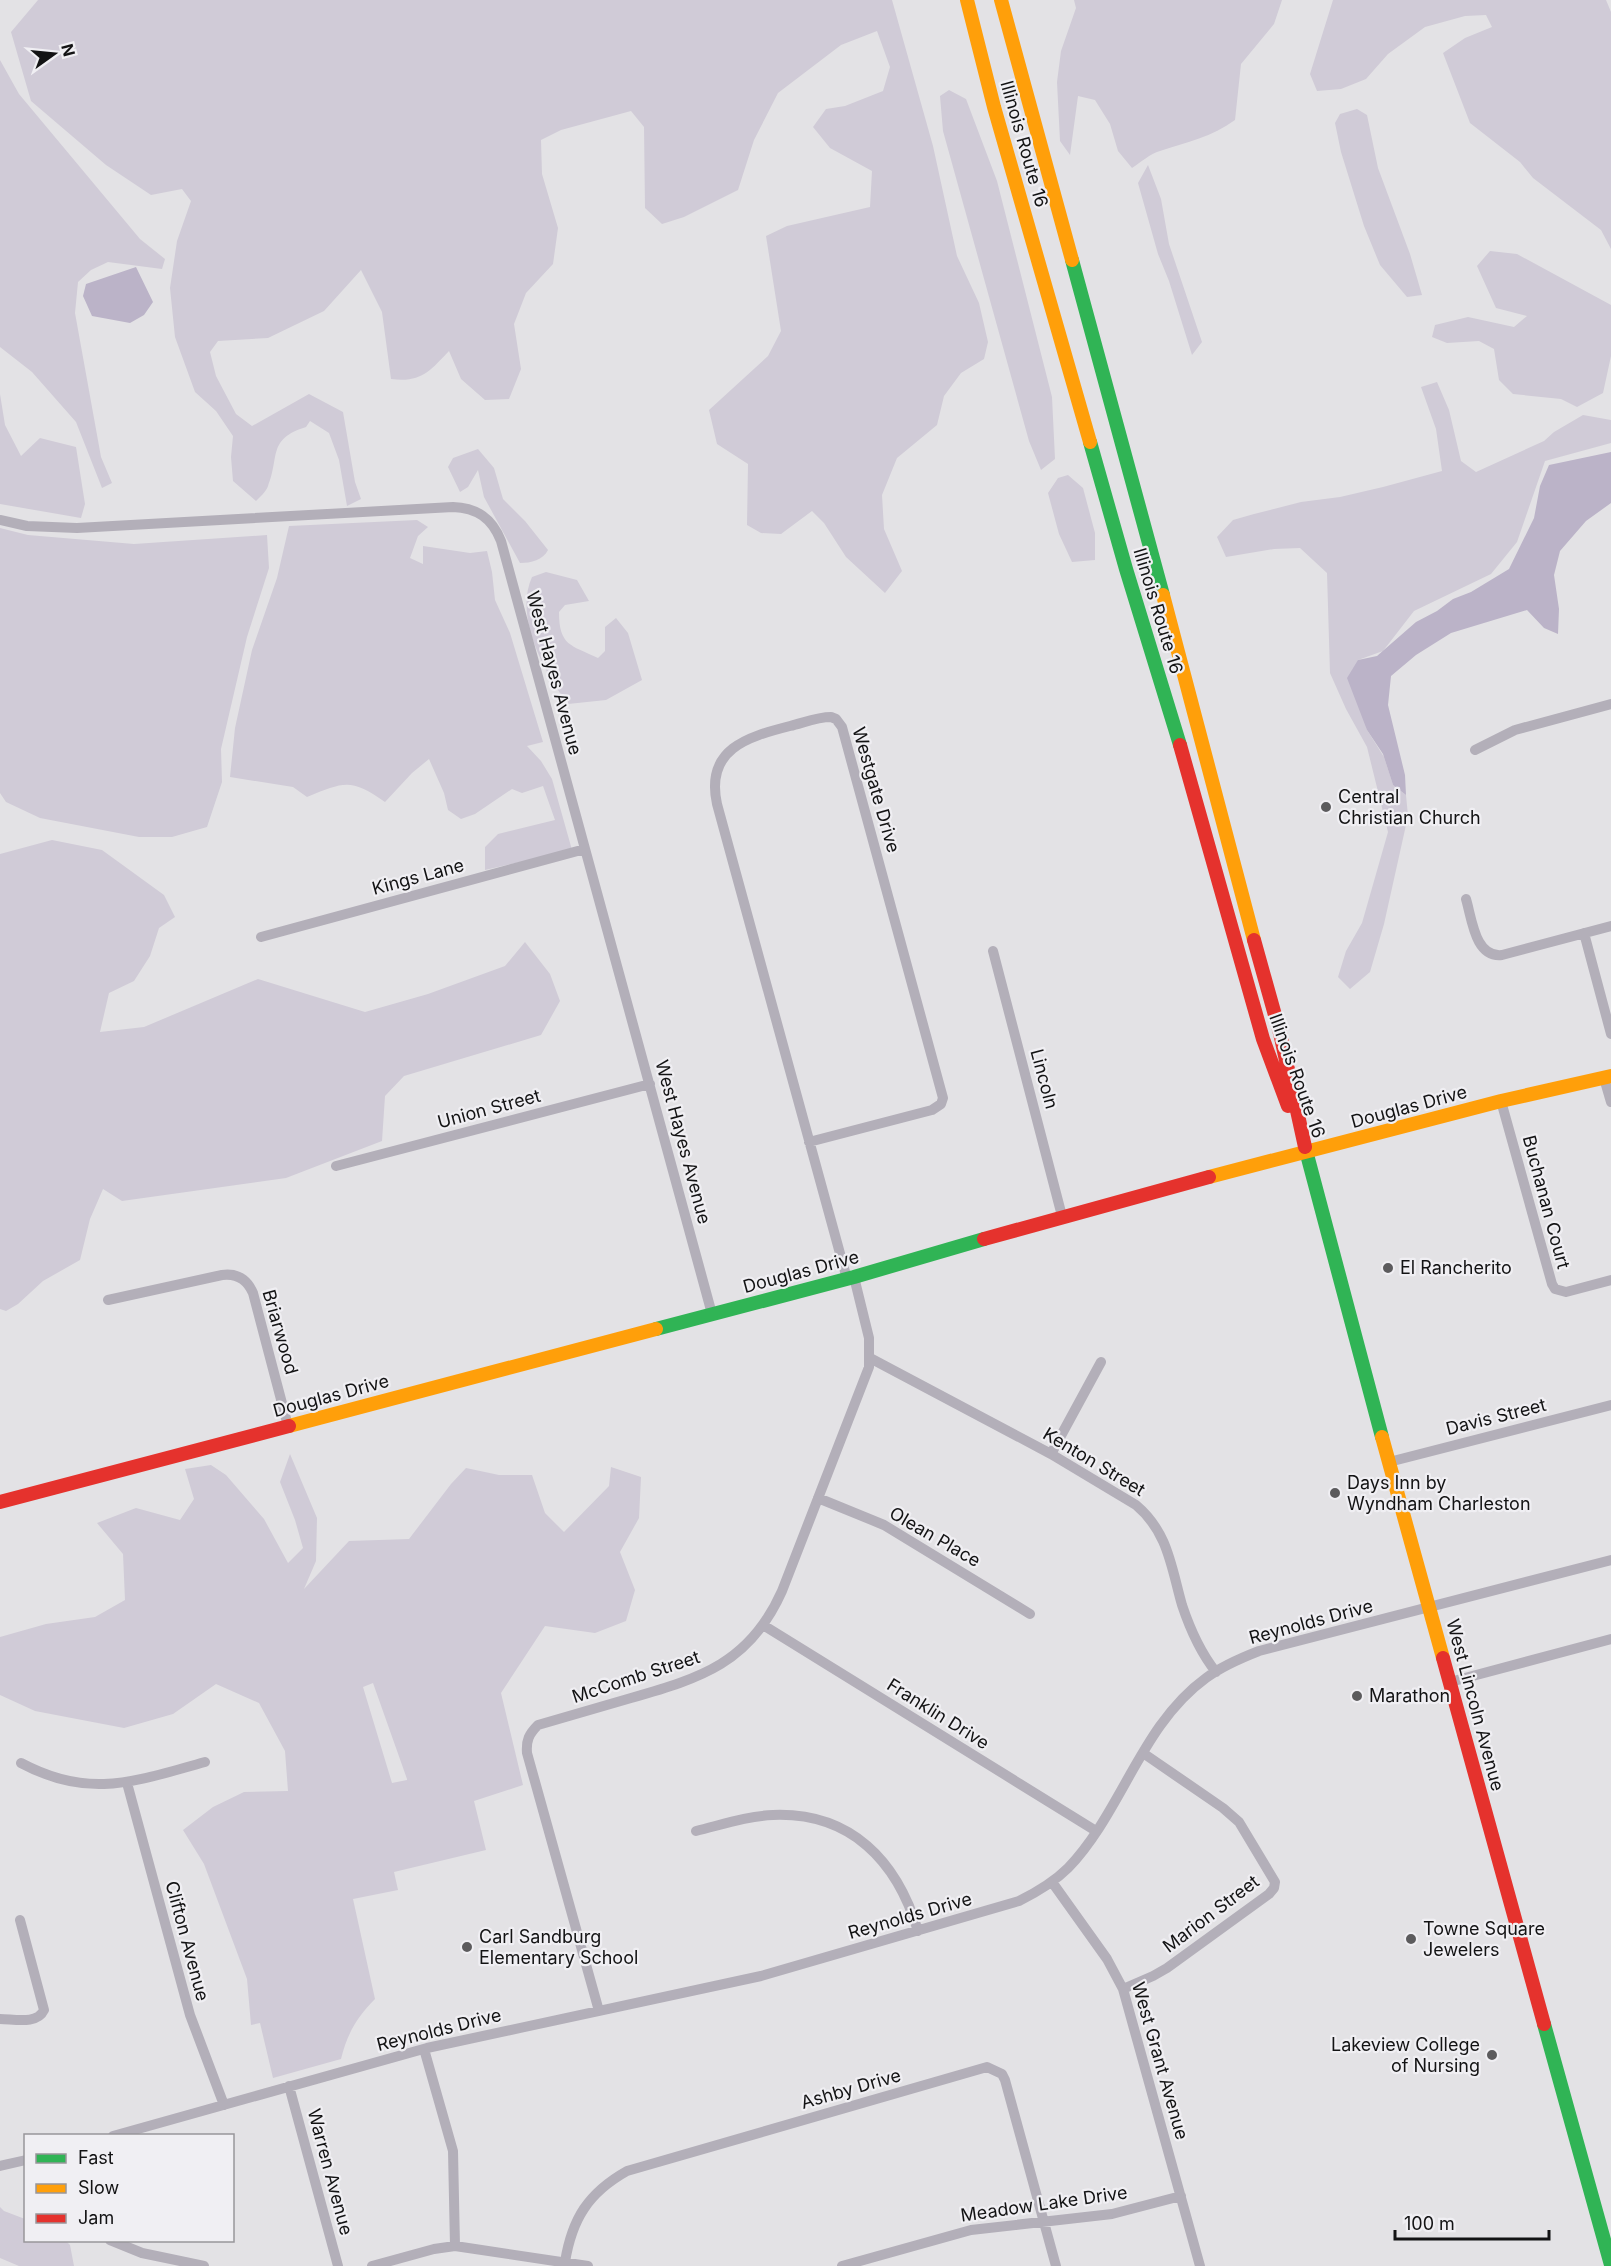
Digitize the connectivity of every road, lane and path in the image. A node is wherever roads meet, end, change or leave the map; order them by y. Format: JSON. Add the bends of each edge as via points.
{"nodes":[{"id":1,"x":967,"y":0,"type":"edge"},
{"id":2,"x":1001,"y":0,"type":"edge"},
{"id":3,"x":0,"y":520,"type":"edge"},
{"id":4,"x":1611,"y":704,"type":"edge"},
{"id":5,"x":1474,"y":750,"type":"dead end"},
{"id":6,"x":585,"y":849,"type":"junction"},
{"id":7,"x":1466,"y":899,"type":"dead end"},
{"id":8,"x":1611,"y":926,"type":"edge"},
{"id":9,"x":1584,"y":933,"type":"junction"},
{"id":10,"x":261,"y":937,"type":"dead end"},
{"id":11,"x":993,"y":951,"type":"dead end"},
{"id":12,"x":1611,"y":1034,"type":"edge"},
{"id":13,"x":1608,"y":1077,"type":"edge"},
{"id":14,"x":650,"y":1084,"type":"junction"},
{"id":15,"x":1502,"y":1101,"type":"junction"},
{"id":16,"x":1611,"y":1102,"type":"edge"},
{"id":17,"x":809,"y":1142,"type":"junction"},
{"id":18,"x":1307,"y":1154,"type":"junction"},
{"id":19,"x":336,"y":1166,"type":"dead end"},
{"id":20,"x":1062,"y":1216,"type":"junction"},
{"id":21,"x":850,"y":1278,"type":"junction"},
{"id":22,"x":1611,"y":1280,"type":"edge"},
{"id":23,"x":108,"y":1300,"type":"dead end"},
{"id":24,"x":712,"y":1314,"type":"junction"},
{"id":25,"x":870,"y":1358,"type":"junction"},
{"id":26,"x":1101,"y":1362,"type":"dead end"},
{"id":27,"x":1611,"y":1405,"type":"edge"},
{"id":28,"x":288,"y":1426,"type":"junction"},
{"id":29,"x":1051,"y":1454,"type":"junction"},
{"id":30,"x":1389,"y":1462,"type":"junction"},
{"id":31,"x":818,"y":1498,"type":"junction"},
{"id":32,"x":0,"y":1502,"type":"edge"},
{"id":33,"x":1611,"y":1560,"type":"edge"},
{"id":34,"x":1429,"y":1608,"type":"junction"},
{"id":35,"x":1030,"y":1614,"type":"dead end"},
{"id":36,"x":763,"y":1625,"type":"junction"},
{"id":37,"x":1611,"y":1639,"type":"edge"},
{"id":38,"x":1216,"y":1672,"type":"junction"},
{"id":39,"x":1450,"y":1682,"type":"junction"},
{"id":40,"x":1143,"y":1753,"type":"junction"},
{"id":41,"x":205,"y":1761,"type":"dead end"},
{"id":42,"x":21,"y":1763,"type":"dead end"},
{"id":43,"x":127,"y":1783,"type":"junction"},
{"id":44,"x":696,"y":1831,"type":"dead end"},
{"id":45,"x":1096,"y":1831,"type":"junction"},
{"id":46,"x":1052,"y":1882,"type":"junction"},
{"id":47,"x":20,"y":1920,"type":"dead end"},
{"id":48,"x":918,"y":1931,"type":"junction"},
{"id":49,"x":1123,"y":1989,"type":"junction"},
{"id":50,"x":599,"y":2011,"type":"junction"},
{"id":51,"x":0,"y":2019,"type":"edge"},
{"id":52,"x":424,"y":2049,"type":"junction"},
{"id":53,"x":289,"y":2086,"type":"junction"},
{"id":54,"x":224,"y":2105,"type":"junction"},
{"id":55,"x":119,"y":2134,"type":"edge"},
{"id":56,"x":24,"y":2160,"type":"edge"},
{"id":57,"x":0,"y":2166,"type":"edge"},
{"id":58,"x":1181,"y":2196,"type":"junction"},
{"id":59,"x":1044,"y":2221,"type":"junction"},
{"id":60,"x":113,"y":2242,"type":"edge"},
{"id":61,"x":455,"y":2246,"type":"junction"},
{"id":62,"x":565,"y":2262,"type":"junction"},
{"id":63,"x":1611,"y":2265,"type":"edge"},
{"id":64,"x":204,"y":2266,"type":"edge"},
{"id":65,"x":338,"y":2266,"type":"edge"},
{"id":66,"x":372,"y":2266,"type":"edge"},
{"id":67,"x":588,"y":2266,"type":"edge"},
{"id":68,"x":842,"y":2266,"type":"edge"},
{"id":69,"x":1056,"y":2266,"type":"edge"},
{"id":70,"x":1200,"y":2266,"type":"edge"}],
"edges":[{"from":1,"to":18,"type":"main road","name":"Illinois Route 16","via":[[994,107],[1263,1039]]},
{"from":2,"to":18,"type":"main road","name":"Illinois Route 16","via":[[1280,1033]]},
{"from":3,"to":6,"type":"street","name":"West Hayes Avenue","via":[[65,529],[453,507],[465,507],[483,515],[501,541]]},
{"from":4,"to":5,"type":"street","via":[[1515,730]]},
{"from":6,"to":10,"type":"street","name":"Kings Lane"},
{"from":6,"to":14,"type":"street","name":"West Hayes Avenue"},
{"from":7,"to":9,"type":"street","via":[[1479,942],[1494,956]]},
{"from":8,"to":9,"type":"street"},
{"from":9,"to":12,"type":"street"},
{"from":11,"to":20,"type":"street","name":"Lincoln"},
{"from":13,"to":15,"type":"main road","name":"Douglas Drive"},
{"from":13,"to":16,"type":"street"},
{"from":14,"to":19,"type":"street","name":"Union Street"},
{"from":14,"to":24,"type":"street","name":"West Hayes Avenue"},
{"from":15,"to":18,"type":"main road","name":"Douglas Drive"},
{"from":15,"to":22,"type":"street","name":"Buchanan Court","via":[[1555,1289],[1566,1292]]},
{"from":17,"to":17,"type":"street","name":"Westgate Drive","via":[[715,788],[720,765],[745,739],[831,717],[842,727],[943,1098],[932,1110]]},
{"from":17,"to":21,"type":"street","name":"Westgate Drive"},
{"from":18,"to":20,"type":"main road","name":"Douglas Drive"},
{"from":18,"to":30,"type":"main road","name":"West Lincoln Avenue"},
{"from":20,"to":21,"type":"main road","name":"Douglas Drive"},
{"from":21,"to":24,"type":"main road","name":"Douglas Drive"},
{"from":21,"to":25,"type":"street","name":"McComb Street","via":[[870,1338]]},
{"from":23,"to":28,"type":"street","name":"Briarwood","via":[[222,1275],[245,1280],[253,1293]]},
{"from":24,"to":28,"type":"main road","name":"Douglas Drive"},
{"from":25,"to":29,"type":"street","name":"Kenton Street"},
{"from":25,"to":31,"type":"street","name":"McComb Street"},
{"from":26,"to":29,"type":"street"},
{"from":27,"to":30,"type":"street","name":"Davis Street"},
{"from":28,"to":32,"type":"main road","name":"Douglas Drive"},
{"from":29,"to":38,"type":"street","name":"Kenton Street","via":[[1136,1505],[1155,1524],[1167,1549],[1189,1625]]},
{"from":30,"to":34,"type":"main road","name":"West Lincoln Avenue"},
{"from":31,"to":35,"type":"street","name":"Olean Place","via":[[904,1536]]},
{"from":31,"to":36,"type":"street","name":"McComb Street","via":[[778,1600]]},
{"from":33,"to":34,"type":"street","name":"Reynolds Drive"},
{"from":34,"to":38,"type":"street","name":"Reynolds Drive","via":[[1259,1651]]},
{"from":34,"to":39,"type":"main road","name":"West Lincoln Avenue"},
{"from":36,"to":45,"type":"street","name":"Franklin Drive"},
{"from":36,"to":50,"type":"street","name":"McComb Street","via":[[731,1658],[698,1677],[538,1725],[530,1733],[528,1753]]},
{"from":37,"to":39,"type":"street"},
{"from":38,"to":40,"type":"street","name":"Reynolds Drive","via":[[1193,1689],[1168,1716]]},
{"from":39,"to":63,"type":"main road","name":"West Lincoln Avenue"},
{"from":40,"to":45,"type":"street","name":"Reynolds Drive"},
{"from":40,"to":49,"type":"street","name":"Marion Street","via":[[1239,1822],[1275,1882],[1269,1894],[1167,1968]]},
{"from":41,"to":43,"type":"street"},
{"from":42,"to":43,"type":"street","via":[[65,1782]]},
{"from":43,"to":54,"type":"street","name":"Clifton Avenue","via":[[190,2015]]},
{"from":44,"to":48,"type":"street","via":[[772,1815],[793,1815],[832,1825],[863,1842],[889,1868],[907,1898]]},
{"from":45,"to":46,"type":"street","name":"Reynolds Drive"},
{"from":46,"to":48,"type":"street","name":"Reynolds Drive","via":[[1019,1901]]},
{"from":46,"to":49,"type":"street","name":"West Grant Avenue","via":[[1107,1959]]},
{"from":47,"to":51,"type":"street","via":[[44,2010],[36,2019]]},
{"from":48,"to":50,"type":"street","name":"Reynolds Drive","via":[[761,1976]]},
{"from":49,"to":58,"type":"street","name":"West Grant Avenue"},
{"from":50,"to":52,"type":"street","name":"Reynolds Drive"},
{"from":52,"to":53,"type":"street","name":"Reynolds Drive"},
{"from":52,"to":61,"type":"street","via":[[453,2151]]},
{"from":53,"to":54,"type":"street","name":"Reynolds Drive"},
{"from":53,"to":65,"type":"street","name":"Warren Avenue"},
{"from":54,"to":55,"type":"street","name":"Reynolds Drive"},
{"from":56,"to":57,"type":"street"},
{"from":58,"to":59,"type":"street","name":"Meadow Lake Drive","via":[[1112,2214]]},
{"from":58,"to":70,"type":"street","name":"West Grant Avenue"},
{"from":59,"to":62,"type":"street","name":"Ashby Drive","via":[[1005,2080],[1002,2074],[987,2067],[627,2171],[588,2202],[571,2232]]},
{"from":59,"to":68,"type":"street","name":"Meadow Lake Drive","via":[[971,2230]]},
{"from":59,"to":69,"type":"street","name":"Ashby Drive"},
{"from":60,"to":64,"type":"street","via":[[142,2253]]},
{"from":61,"to":62,"type":"street"},
{"from":61,"to":66,"type":"street"},
{"from":62,"to":67,"type":"street"}]}
